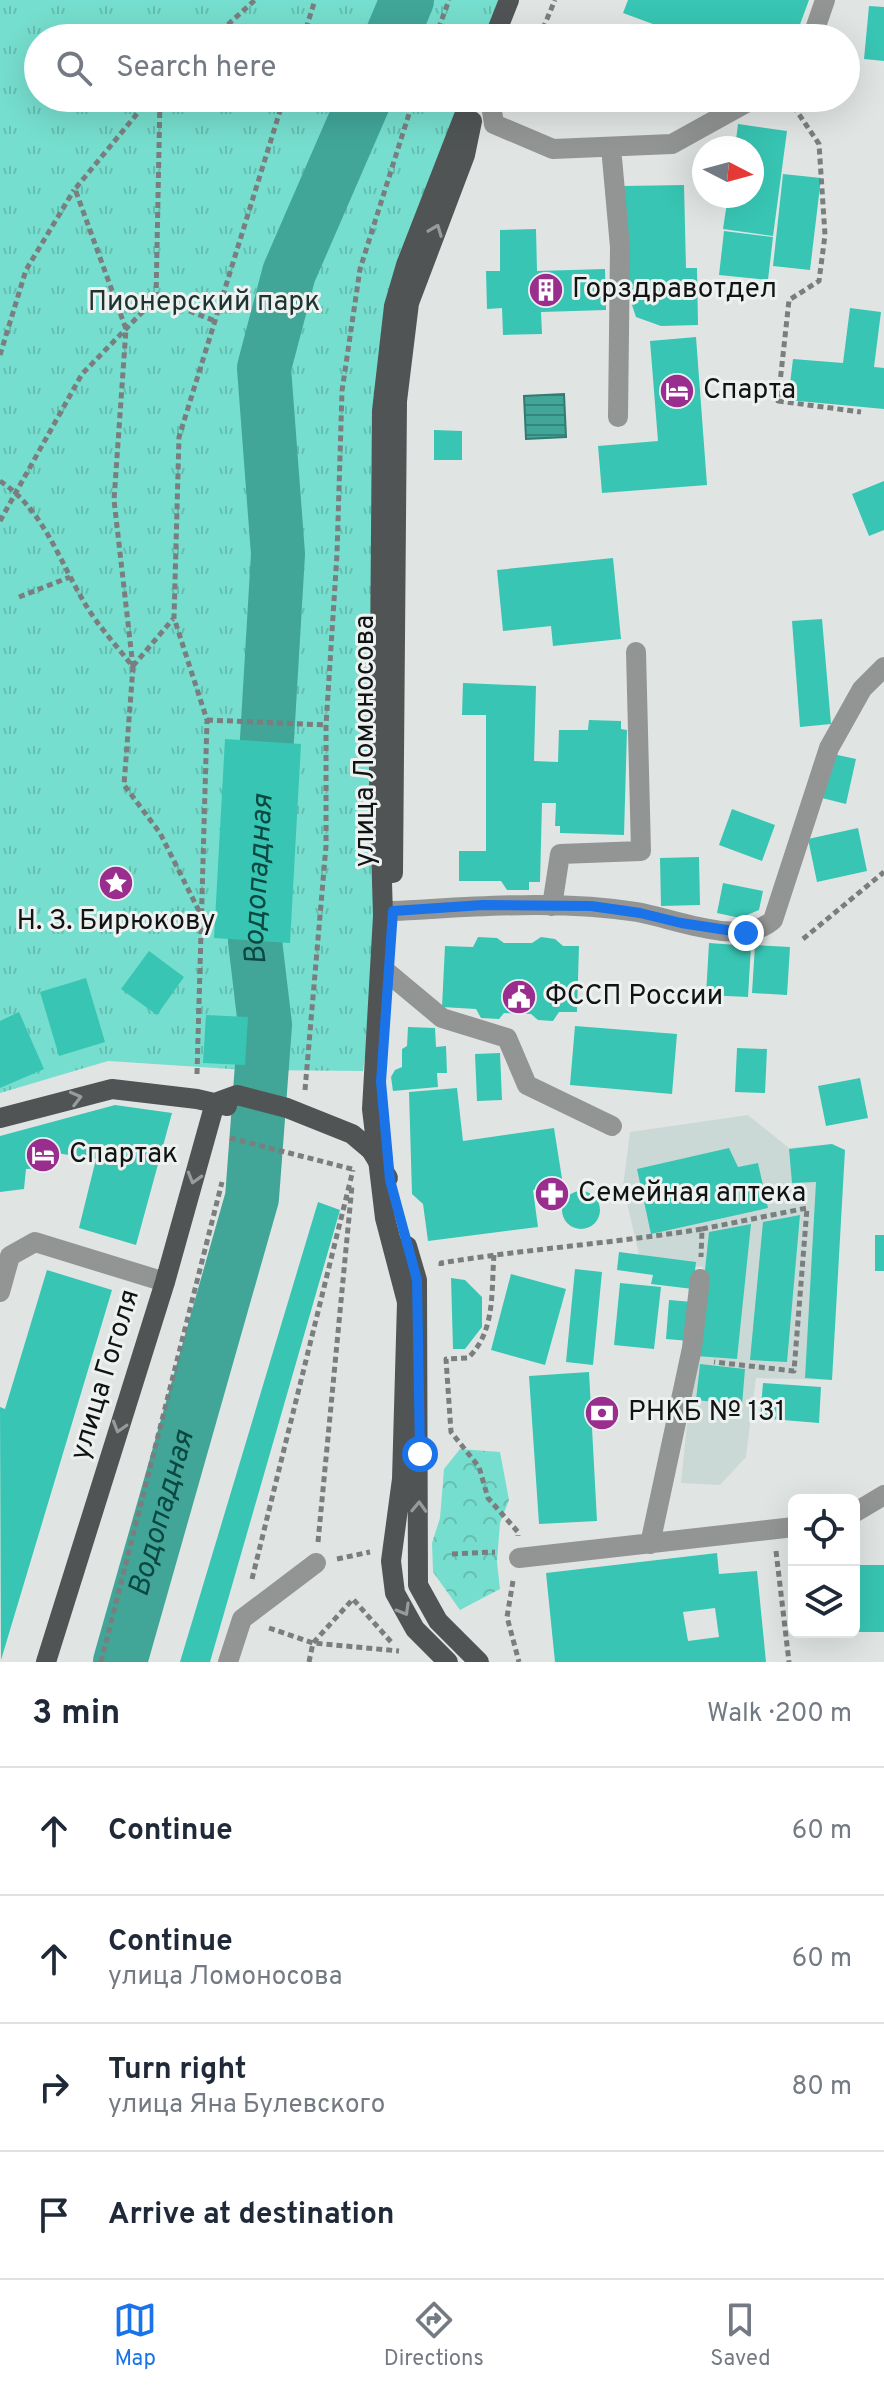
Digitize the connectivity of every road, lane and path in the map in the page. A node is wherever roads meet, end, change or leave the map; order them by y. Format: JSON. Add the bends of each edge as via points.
{"nodes":[{"id":1,"x":255,"y":0,"type":"edge"},
{"id":2,"x":315,"y":0,"type":"edge"},
{"id":3,"x":449,"y":0,"type":"edge"},
{"id":4,"x":509,"y":0,"type":"edge"},
{"id":5,"x":555,"y":0,"type":"edge"},
{"id":6,"x":825,"y":0,"type":"edge"},
{"id":7,"x":228,"y":24,"type":"edge"},
{"id":8,"x":307,"y":24,"type":"edge"},
{"id":9,"x":440,"y":24,"type":"edge"},
{"id":10,"x":500,"y":24,"type":"edge"},
{"id":11,"x":545,"y":24,"type":"edge"},
{"id":12,"x":817,"y":24,"type":"edge"},
{"id":13,"x":138,"y":112,"type":"edge"},
{"id":14,"x":160,"y":112,"type":"edge"},
{"id":15,"x":280,"y":112,"type":"edge"},
{"id":16,"x":410,"y":112,"type":"edge"},
{"id":17,"x":466,"y":112,"type":"edge"},
{"id":18,"x":474,"y":112,"type":"edge"},
{"id":19,"x":492,"y":112,"type":"edge"},
{"id":20,"x":730,"y":112,"type":"edge"},
{"id":21,"x":797,"y":112,"type":"edge"},
{"id":22,"x":611,"y":147,"type":"junction"},
{"id":23,"x":75,"y":189,"type":"junction"},
{"id":24,"x":156,"y":298,"type":"junction"},
{"id":25,"x":215,"y":321,"type":"junction"},
{"id":26,"x":126,"y":329,"type":"junction"},
{"id":27,"x":0,"y":355,"type":"edge"},
{"id":28,"x":861,"y":412,"type":"dead end"},
{"id":29,"x":618,"y":417,"type":"dead end"},
{"id":30,"x":0,"y":481,"type":"edge"},
{"id":31,"x":15,"y":491,"type":"junction"},
{"id":32,"x":0,"y":521,"type":"edge"},
{"id":33,"x":71,"y":577,"type":"junction"},
{"id":34,"x":19,"y":597,"type":"dead end"},
{"id":35,"x":174,"y":618,"type":"junction"},
{"id":36,"x":636,"y":652,"type":"dead end"},
{"id":37,"x":133,"y":667,"type":"junction"},
{"id":38,"x":884,"y":667,"type":"edge"},
{"id":39,"x":207,"y":720,"type":"junction"},
{"id":40,"x":326,"y":725,"type":"junction"},
{"id":41,"x":884,"y":872,"type":"edge"},
{"id":42,"x":552,"y":906,"type":"junction"},
{"id":43,"x":393,"y":911,"type":"junction"},
{"id":44,"x":201,"y":916,"type":"junction"},
{"id":45,"x":803,"y":939,"type":"dead end"},
{"id":46,"x":388,"y":973,"type":"junction"},
{"id":47,"x":304,"y":1092,"type":"dead end"},
{"id":48,"x":206,"y":1101,"type":"junction"},
{"id":49,"x":237,"y":1102,"type":"junction"},
{"id":50,"x":372,"y":1109,"type":"junction"},
{"id":51,"x":0,"y":1118,"type":"edge"},
{"id":52,"x":612,"y":1126,"type":"dead end"},
{"id":53,"x":207,"y":1133,"type":"junction"},
{"id":54,"x":352,"y":1134,"type":"junction"},
{"id":55,"x":353,"y":1169,"type":"junction"},
{"id":56,"x":225,"y":1170,"type":"dead end"},
{"id":57,"x":386,"y":1177,"type":"junction"},
{"id":58,"x":702,"y":1229,"type":"junction"},
{"id":59,"x":494,"y":1255,"type":"junction"},
{"id":60,"x":442,"y":1279,"type":"dead end"},
{"id":61,"x":700,"y":1279,"type":"joint"},
{"id":62,"x":165,"y":1282,"type":"junction"},
{"id":63,"x":0,"y":1292,"type":"edge"},
{"id":64,"x":690,"y":1360,"type":"junction"},
{"id":65,"x":884,"y":1495,"type":"edge"},
{"id":66,"x":860,"y":1509,"type":"edge"},
{"id":67,"x":788,"y":1528,"type":"edge"},
{"id":68,"x":772,"y":1531,"type":"junction"},
{"id":69,"x":650,"y":1544,"type":"junction"},
{"id":70,"x":393,"y":1547,"type":"junction"},
{"id":71,"x":498,"y":1552,"type":"dead end"},
{"id":72,"x":452,"y":1554,"type":"dead end"},
{"id":73,"x":519,"y":1558,"type":"junction"},
{"id":74,"x":316,"y":1563,"type":"junction"},
{"id":75,"x":242,"y":1619,"type":"junction"},
{"id":76,"x":313,"y":1643,"type":"junction"},
{"id":77,"x":46,"y":1662,"type":"edge"},
{"id":78,"x":101,"y":1662,"type":"edge"},
{"id":79,"x":228,"y":1662,"type":"edge"},
{"id":80,"x":309,"y":1662,"type":"edge"},
{"id":81,"x":448,"y":1662,"type":"edge"},
{"id":82,"x":479,"y":1662,"type":"edge"},
{"id":83,"x":519,"y":1662,"type":"edge"},
{"id":84,"x":789,"y":1662,"type":"edge"}],
"edges":[{"from":1,"to":7,"type":"path"},
{"from":2,"to":8,"type":"path"},
{"from":3,"to":9,"type":"path"},
{"from":4,"to":10,"type":"main road"},
{"from":5,"to":11,"type":"path"},
{"from":6,"to":12,"type":"street"},
{"from":13,"to":23,"type":"path"},
{"from":14,"to":24,"type":"path"},
{"from":15,"to":25,"type":"path"},
{"from":16,"to":40,"type":"path","via":[[360,269],[342,391]]},
{"from":17,"to":50,"type":"main road","via":[[394,306],[383,398],[383,916]]},
{"from":43,"to":18,"type":"main road","name":"улица Ломоносова","one_way":true,"via":[[397,401],[409,303],[465,155]]},
{"from":19,"to":22,"type":"street","via":[[494,124],[553,149]]},
{"from":20,"to":22,"type":"street","via":[[672,144]]},
{"from":21,"to":28,"type":"path","via":[[819,144],[825,235],[819,281],[789,300],[778,401]]},
{"from":22,"to":29,"type":"street","via":[[620,247]]},
{"from":23,"to":26,"type":"path"},
{"from":23,"to":27,"type":"path","via":[[26,270]]},
{"from":24,"to":25,"type":"path"},
{"from":24,"to":26,"type":"path"},
{"from":25,"to":35,"type":"path","via":[[179,437]]},
{"from":26,"to":31,"type":"path","via":[[82,374]]},
{"from":26,"to":37,"type":"path","via":[[114,500]]},
{"from":30,"to":31,"type":"path"},
{"from":31,"to":32,"type":"path"},
{"from":31,"to":33,"type":"path","via":[[46,529]]},
{"from":33,"to":34,"type":"path"},
{"from":33,"to":37,"type":"path","via":[[85,605]]},
{"from":35,"to":37,"type":"path"},
{"from":35,"to":39,"type":"path"},
{"from":36,"to":42,"type":"street","via":[[641,851],[560,854]]},
{"from":37,"to":44,"type":"path","via":[[124,785],[160,833]]},
{"from":38,"to":42,"type":"street","via":[[862,689],[829,748],[773,920],[766,927],[746,933],[591,906]]},
{"from":39,"to":40,"type":"path"},
{"from":39,"to":44,"type":"path"},
{"from":40,"to":47,"type":"path","via":[[326,846]]},
{"from":41,"to":45,"type":"path"},
{"from":42,"to":43,"type":"street"},
{"from":43,"to":46,"type":"main road","name":"улица Ломоносова"},
{"from":44,"to":48,"type":"path"},
{"from":46,"to":52,"type":"street","via":[[442,1018],[507,1038],[527,1085]]},
{"from":46,"to":57,"type":"main road","name":"улица Ломоносова","via":[[381,1082]]},
{"from":48,"to":49,"type":"main road"},
{"from":51,"to":48,"type":"main road","one_way":true,"via":[[112,1089]]},
{"from":48,"to":53,"type":"main road","name":"улица Гоголя"},
{"from":49,"to":54,"type":"main road","via":[[287,1108]]},
{"from":49,"to":57,"type":"main road","via":[[352,1148]]},
{"from":50,"to":54,"type":"main road"},
{"from":50,"to":57,"type":"main road"},
{"from":53,"to":55,"type":"path"},
{"from":53,"to":62,"type":"main road","name":"улица Гоголя","one_way":true},
{"from":54,"to":57,"type":"main road","bridge":true,"via":[[371,1150]]},
{"from":55,"to":74,"type":"path"},
{"from":55,"to":75,"type":"path"},
{"from":56,"to":78,"type":"path"},
{"from":57,"to":70,"type":"main road","via":[[385,1218],[407,1302],[402,1479]]},
{"from":82,"to":57,"type":"main road","one_way":true,"via":[[438,1621],[418,1585],[417,1280]]},
{"from":58,"to":59,"type":"path"},
{"from":58,"to":61,"type":"path"},
{"from":58,"to":64,"type":"path","via":[[807,1208],[794,1371]]},
{"from":59,"to":60,"type":"path","via":[[441,1263]]},
{"from":59,"to":73,"type":"path","via":[[487,1332],[468,1358],[446,1359],[451,1432],[479,1467],[488,1498],[518,1532]]},
{"from":61,"to":64,"type":"street"},
{"from":62,"to":63,"type":"street","via":[[35,1242],[10,1256]]},
{"from":62,"to":77,"type":"main road","name":"улица Гоголя","one_way":true},
{"from":64,"to":69,"type":"street"},
{"from":65,"to":66,"type":"street"},
{"from":67,"to":68,"type":"street"},
{"from":68,"to":69,"type":"street"},
{"from":68,"to":84,"type":"path"},
{"from":69,"to":73,"type":"street"},
{"from":70,"to":74,"type":"path"},
{"from":70,"to":81,"type":"main road","one_way":true,"via":[[395,1593],[415,1629]]},
{"from":71,"to":72,"type":"path"},
{"from":73,"to":83,"type":"path","via":[[507,1617]]},
{"from":74,"to":75,"type":"street"},
{"from":75,"to":76,"type":"path"},
{"from":75,"to":79,"type":"street"},
{"from":76,"to":76,"type":"path","via":[[327,1644],[399,1651],[353,1599]]},
{"from":76,"to":80,"type":"path"}]}
